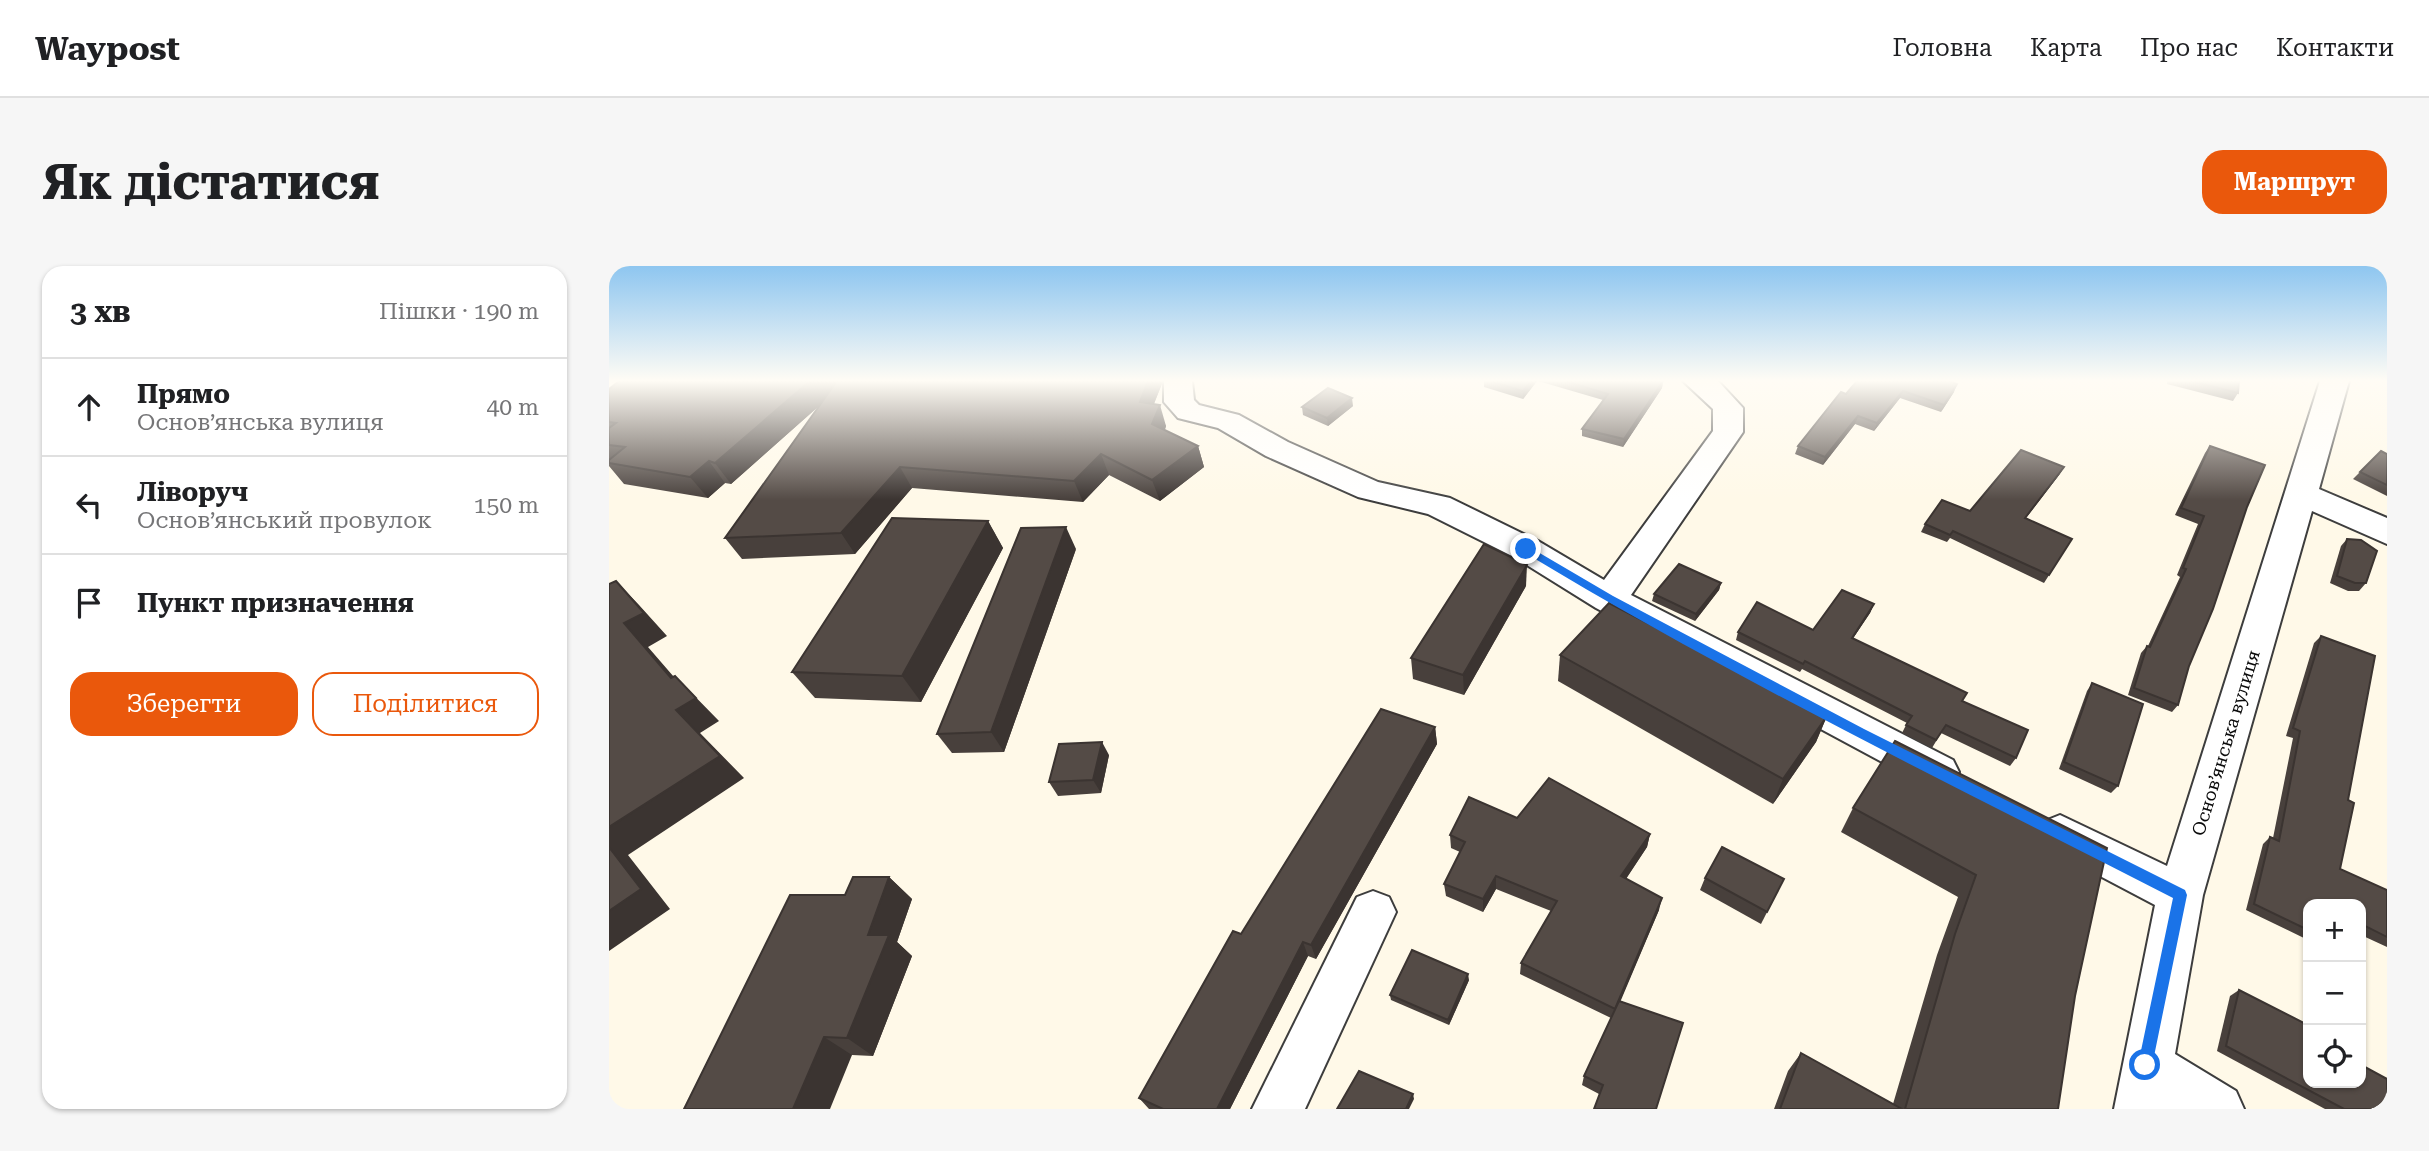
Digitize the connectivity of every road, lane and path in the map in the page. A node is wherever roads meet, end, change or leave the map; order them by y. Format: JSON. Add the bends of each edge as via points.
{"nodes":[{"id":1,"x":1225,"y":420,"type":"edge"},
{"id":2,"x":1728,"y":420,"type":"edge"},
{"id":3,"x":2322,"y":420,"type":"edge"},
{"id":4,"x":2301,"y":494,"type":"junction"},
{"id":5,"x":2387,"y":533,"type":"edge"},
{"id":6,"x":1609,"y":599,"type":"junction"},
{"id":7,"x":1971,"y":789,"type":"edge"},
{"id":8,"x":2032,"y":820,"type":"edge"},
{"id":9,"x":2180,"y":895,"type":"junction"},
{"id":10,"x":1373,"y":912,"type":"dead end"},
{"id":11,"x":2143,"y":1087,"type":"edge"},
{"id":12,"x":1278,"y":1109,"type":"edge"},
{"id":13,"x":2218,"y":1109,"type":"edge"}],
"edges":[{"from":1,"to":6,"type":"street","via":[[1369,490],[1438,506],[1526,549]]},
{"from":2,"to":6,"type":"street","via":[[1728,432]]},
{"from":3,"to":4,"type":"street","name":"Основ’янська вулиця"},
{"from":4,"to":5,"type":"street"},
{"from":4,"to":9,"type":"street","name":"Основ’янська вулиця"},
{"from":6,"to":7,"type":"street"},
{"from":8,"to":9,"type":"street"},
{"from":9,"to":11,"type":"street","name":"Основ’янська вулиця"},
{"from":10,"to":12,"type":"street"},
{"from":11,"to":13,"type":"street"}]}
